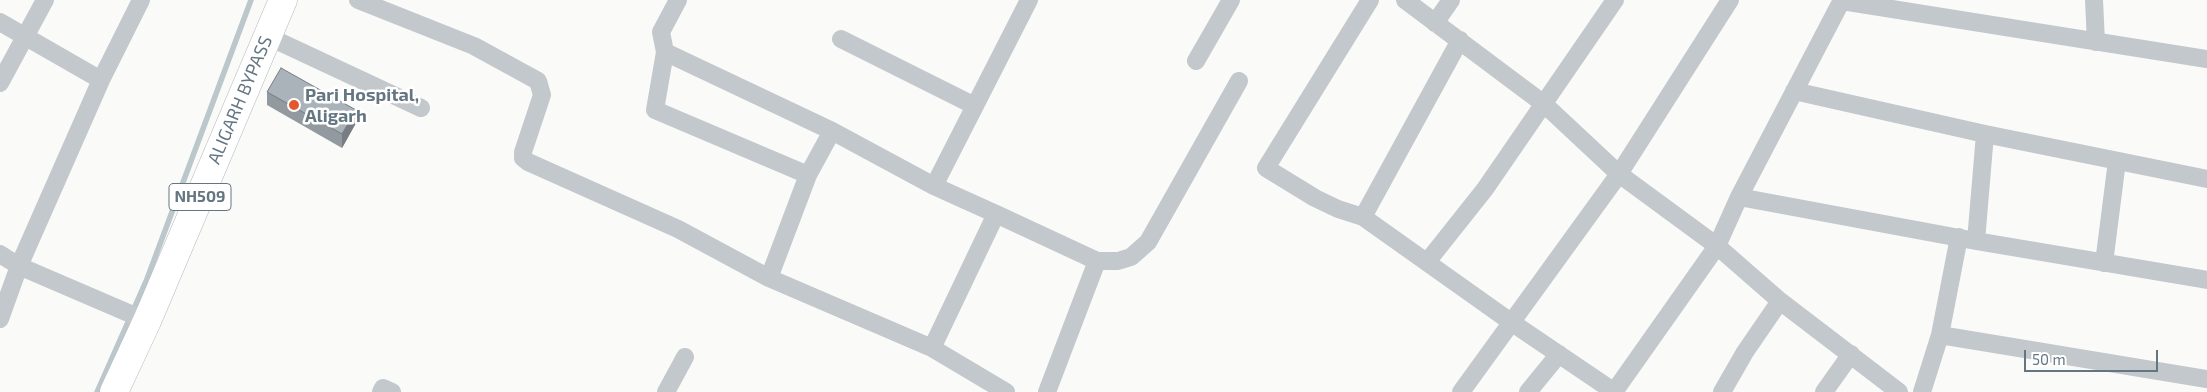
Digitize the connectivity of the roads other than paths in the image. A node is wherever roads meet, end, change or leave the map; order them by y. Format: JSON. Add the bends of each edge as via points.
{"nodes":[{"id":1,"x":45,"y":0,"type":"edge"},
{"id":2,"x":140,"y":0,"type":"edge"},
{"id":3,"x":283,"y":0,"type":"edge"},
{"id":4,"x":358,"y":0,"type":"edge"},
{"id":5,"x":678,"y":0,"type":"edge"},
{"id":6,"x":1030,"y":0,"type":"edge"},
{"id":7,"x":1231,"y":0,"type":"edge"},
{"id":8,"x":1370,"y":0,"type":"edge"},
{"id":9,"x":1405,"y":0,"type":"edge"},
{"id":10,"x":1451,"y":0,"type":"edge"},
{"id":11,"x":1615,"y":0,"type":"edge"},
{"id":12,"x":1730,"y":0,"type":"edge"},
{"id":13,"x":1842,"y":0,"type":"edge"},
{"id":14,"x":2094,"y":0,"type":"edge"},
{"id":15,"x":0,"y":22,"type":"edge"},
{"id":16,"x":1435,"y":23,"type":"junction"},
{"id":17,"x":267,"y":36,"type":"junction"},
{"id":18,"x":26,"y":39,"type":"junction"},
{"id":19,"x":841,"y":39,"type":"dead end"},
{"id":20,"x":1460,"y":40,"type":"junction"},
{"id":21,"x":2096,"y":42,"type":"junction"},
{"id":22,"x":665,"y":52,"type":"junction"},
{"id":23,"x":2207,"y":59,"type":"edge"},
{"id":24,"x":1196,"y":61,"type":"dead end"},
{"id":25,"x":101,"y":80,"type":"junction"},
{"id":26,"x":1239,"y":80,"type":"dead end"},
{"id":27,"x":0,"y":83,"type":"edge"},
{"id":28,"x":1794,"y":92,"type":"junction"},
{"id":29,"x":1544,"y":104,"type":"junction"},
{"id":30,"x":975,"y":106,"type":"junction"},
{"id":31,"x":421,"y":108,"type":"dead end"},
{"id":32,"x":832,"y":131,"type":"junction"},
{"id":33,"x":1985,"y":134,"type":"junction"},
{"id":34,"x":2117,"y":161,"type":"junction"},
{"id":35,"x":808,"y":174,"type":"junction"},
{"id":36,"x":1619,"y":174,"type":"junction"},
{"id":37,"x":2207,"y":179,"type":"edge"},
{"id":38,"x":934,"y":186,"type":"junction"},
{"id":39,"x":1739,"y":197,"type":"junction"},
{"id":40,"x":996,"y":214,"type":"junction"},
{"id":41,"x":1363,"y":217,"type":"junction"},
{"id":42,"x":1967,"y":239,"type":"junction"},
{"id":43,"x":1716,"y":246,"type":"junction"},
{"id":44,"x":0,"y":254,"type":"edge"},
{"id":45,"x":1097,"y":260,"type":"junction"},
{"id":46,"x":1427,"y":262,"type":"junction"},
{"id":47,"x":2104,"y":263,"type":"junction"},
{"id":48,"x":19,"y":266,"type":"junction"},
{"id":49,"x":769,"y":278,"type":"junction"},
{"id":50,"x":2207,"y":280,"type":"edge"},
{"id":51,"x":1780,"y":301,"type":"junction"},
{"id":52,"x":135,"y":316,"type":"junction"},
{"id":53,"x":0,"y":319,"type":"edge"},
{"id":54,"x":1511,"y":322,"type":"junction"},
{"id":55,"x":1940,"y":335,"type":"junction"},
{"id":56,"x":932,"y":348,"type":"junction"},
{"id":57,"x":1559,"y":354,"type":"junction"},
{"id":58,"x":1852,"y":354,"type":"junction"},
{"id":59,"x":685,"y":357,"type":"dead end"},
{"id":60,"x":2207,"y":379,"type":"edge"},
{"id":61,"x":114,"y":392,"type":"edge"},
{"id":62,"x":381,"y":392,"type":"edge"},
{"id":63,"x":392,"y":392,"type":"edge"},
{"id":64,"x":666,"y":392,"type":"edge"},
{"id":65,"x":1006,"y":392,"type":"edge"},
{"id":66,"x":1047,"y":392,"type":"edge"},
{"id":67,"x":1461,"y":392,"type":"edge"},
{"id":68,"x":1528,"y":392,"type":"edge"},
{"id":69,"x":1614,"y":392,"type":"edge"},
{"id":70,"x":1722,"y":392,"type":"edge"},
{"id":71,"x":1824,"y":392,"type":"edge"},
{"id":72,"x":1899,"y":392,"type":"edge"},
{"id":73,"x":1922,"y":392,"type":"edge"}],
"edges":[{"from":1,"to":18,"type":"street"},
{"from":2,"to":25,"type":"street"},
{"from":3,"to":17,"type":"highway","name":"ALIGARH BYPASS","number":"NH509"},
{"from":4,"to":49,"type":"street","via":[[474,46],[538,81],[542,95],[522,152],[528,162],[678,229]]},
{"from":5,"to":22,"type":"street","via":[[661,32]]},
{"from":6,"to":30,"type":"street"},
{"from":7,"to":24,"type":"street"},
{"from":8,"to":41,"type":"street","via":[[1266,168],[1315,198]]},
{"from":9,"to":16,"type":"street"},
{"from":10,"to":16,"type":"street"},
{"from":11,"to":29,"type":"street"},
{"from":12,"to":36,"type":"street"},
{"from":13,"to":21,"type":"street"},
{"from":13,"to":28,"type":"street"},
{"from":14,"to":21,"type":"street"},
{"from":15,"to":18,"type":"street"},
{"from":16,"to":20,"type":"street"},
{"from":17,"to":31,"type":"street"},
{"from":17,"to":52,"type":"highway","name":"ALIGARH BYPASS","number":"NH509"},
{"from":18,"to":25,"type":"street"},
{"from":18,"to":27,"type":"street"},
{"from":19,"to":30,"type":"street"},
{"from":20,"to":29,"type":"street"},
{"from":20,"to":41,"type":"street"},
{"from":21,"to":23,"type":"street"},
{"from":22,"to":32,"type":"street"},
{"from":22,"to":35,"type":"street","via":[[655,110]]},
{"from":25,"to":48,"type":"street"},
{"from":26,"to":45,"type":"street","via":[[1148,242],[1132,257],[1118,261]]},
{"from":28,"to":33,"type":"street"},
{"from":28,"to":39,"type":"street"},
{"from":29,"to":36,"type":"street"},
{"from":29,"to":46,"type":"street","via":[[1485,189]]},
{"from":30,"to":38,"type":"street"},
{"from":32,"to":35,"type":"street"},
{"from":32,"to":38,"type":"street"},
{"from":33,"to":34,"type":"street"},
{"from":33,"to":42,"type":"street"},
{"from":34,"to":37,"type":"street"},
{"from":34,"to":47,"type":"street"},
{"from":35,"to":49,"type":"street"},
{"from":36,"to":43,"type":"street"},
{"from":36,"to":54,"type":"street"},
{"from":38,"to":40,"type":"street"},
{"from":39,"to":42,"type":"street"},
{"from":39,"to":43,"type":"street"},
{"from":40,"to":45,"type":"street"},
{"from":40,"to":56,"type":"street"},
{"from":41,"to":46,"type":"street"},
{"from":42,"to":47,"type":"street"},
{"from":42,"to":55,"type":"street"},
{"from":43,"to":51,"type":"street"},
{"from":43,"to":69,"type":"street"},
{"from":44,"to":48,"type":"street"},
{"from":45,"to":66,"type":"street"},
{"from":46,"to":54,"type":"street"},
{"from":47,"to":50,"type":"street"},
{"from":48,"to":52,"type":"street"},
{"from":48,"to":53,"type":"street"},
{"from":49,"to":56,"type":"street"},
{"from":51,"to":58,"type":"street"},
{"from":51,"to":70,"type":"street"},
{"from":52,"to":61,"type":"highway","name":"ALIGARH BYPASS","number":"NH509"},
{"from":54,"to":57,"type":"street"},
{"from":54,"to":67,"type":"street"},
{"from":55,"to":60,"type":"street"},
{"from":55,"to":73,"type":"street"},
{"from":56,"to":65,"type":"street"},
{"from":57,"to":68,"type":"street"},
{"from":57,"to":69,"type":"street"},
{"from":58,"to":71,"type":"street"},
{"from":58,"to":72,"type":"street"},
{"from":59,"to":64,"type":"street"},
{"from":62,"to":63,"type":"street","via":[[383,388]]}]}
